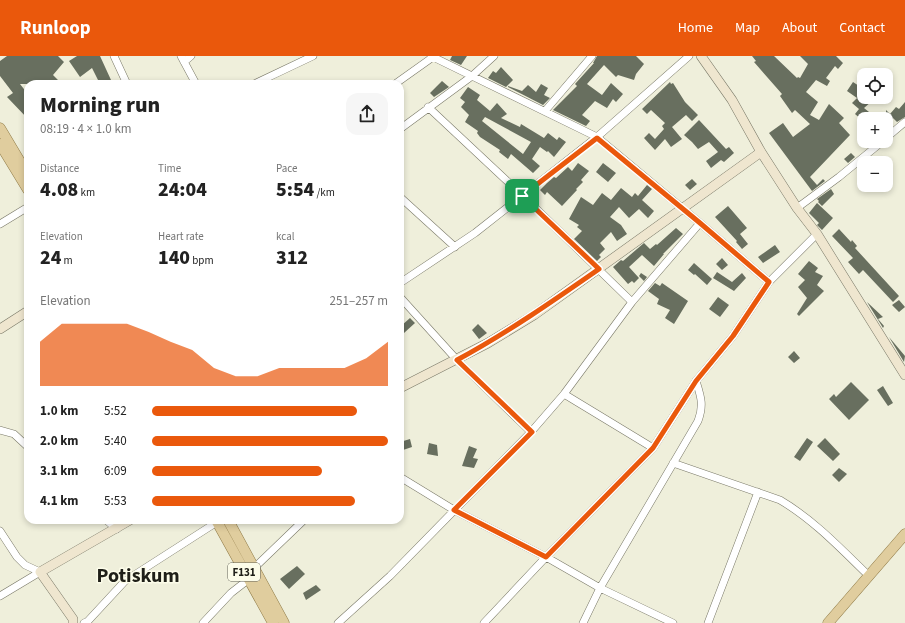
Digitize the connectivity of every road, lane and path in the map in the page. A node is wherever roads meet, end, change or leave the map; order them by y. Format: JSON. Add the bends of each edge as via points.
{"nodes":[{"id":1,"x":114,"y":56,"type":"edge"},
{"id":2,"x":191,"y":56,"type":"edge"},
{"id":3,"x":313,"y":56,"type":"edge"},
{"id":4,"x":494,"y":56,"type":"edge"},
{"id":5,"x":592,"y":56,"type":"edge"},
{"id":6,"x":689,"y":56,"type":"edge"},
{"id":7,"x":701,"y":56,"type":"edge"},
{"id":8,"x":432,"y":57,"type":"edge"},
{"id":9,"x":182,"y":59,"type":"edge"},
{"id":10,"x":472,"y":76,"type":"junction"},
{"id":11,"x":125,"y":80,"type":"edge"},
{"id":12,"x":194,"y":80,"type":"edge"},
{"id":13,"x":262,"y":80,"type":"edge"},
{"id":14,"x":400,"y":80,"type":"edge"},
{"id":15,"x":428,"y":108,"type":"junction"},
{"id":16,"x":545,"y":111,"type":"junction"},
{"id":17,"x":905,"y":122,"type":"edge"},
{"id":18,"x":404,"y":126,"type":"edge"},
{"id":19,"x":0,"y":128,"type":"edge"},
{"id":20,"x":893,"y":132,"type":"edge"},
{"id":21,"x":597,"y":138,"type":"junction"},
{"id":22,"x":0,"y":144,"type":"edge"},
{"id":23,"x":874,"y":148,"type":"edge"},
{"id":24,"x":761,"y":152,"type":"junction"},
{"id":25,"x":24,"y":168,"type":"edge"},
{"id":26,"x":24,"y":183,"type":"edge"},
{"id":27,"x":522,"y":196,"type":"junction"},
{"id":28,"x":404,"y":201,"type":"edge"},
{"id":29,"x":797,"y":208,"type":"junction"},
{"id":30,"x":24,"y":209,"type":"edge"},
{"id":31,"x":683,"y":209,"type":"junction"},
{"id":32,"x":700,"y":223,"type":"junction"},
{"id":33,"x":0,"y":224,"type":"edge"},
{"id":34,"x":817,"y":234,"type":"junction"},
{"id":35,"x":455,"y":247,"type":"junction"},
{"id":36,"x":599,"y":269,"type":"junction"},
{"id":37,"x":404,"y":281,"type":"edge"},
{"id":38,"x":769,"y":282,"type":"junction"},
{"id":39,"x":404,"y":301,"type":"edge"},
{"id":40,"x":632,"y":302,"type":"junction"},
{"id":41,"x":24,"y":314,"type":"edge"},
{"id":42,"x":0,"y":329,"type":"edge"},
{"id":43,"x":457,"y":360,"type":"junction"},
{"id":44,"x":905,"y":375,"type":"edge"},
{"id":45,"x":696,"y":381,"type":"junction"},
{"id":46,"x":404,"y":386,"type":"edge"},
{"id":47,"x":564,"y":394,"type":"junction"},
{"id":48,"x":0,"y":430,"type":"edge"},
{"id":49,"x":532,"y":432,"type":"junction"},
{"id":50,"x":24,"y":443,"type":"edge"},
{"id":51,"x":653,"y":448,"type":"junction"},
{"id":52,"x":673,"y":463,"type":"junction"},
{"id":53,"x":404,"y":479,"type":"edge"},
{"id":54,"x":758,"y":492,"type":"junction"},
{"id":55,"x":454,"y":510,"type":"junction"},
{"id":56,"x":110,"y":524,"type":"edge"},
{"id":57,"x":124,"y":524,"type":"edge"},
{"id":58,"x":211,"y":524,"type":"edge"},
{"id":59,"x":218,"y":524,"type":"edge"},
{"id":60,"x":230,"y":524,"type":"edge"},
{"id":61,"x":300,"y":524,"type":"edge"},
{"id":62,"x":116,"y":529,"type":"junction"},
{"id":63,"x":0,"y":531,"type":"edge"},
{"id":64,"x":905,"y":534,"type":"edge"},
{"id":65,"x":546,"y":557,"type":"junction"},
{"id":66,"x":254,"y":568,"type":"junction"},
{"id":67,"x":40,"y":572,"type":"junction"},
{"id":68,"x":869,"y":576,"type":"junction"},
{"id":69,"x":249,"y":579,"type":"junction"},
{"id":70,"x":600,"y":588,"type":"junction"},
{"id":71,"x":0,"y":596,"type":"edge"},
{"id":72,"x":74,"y":623,"type":"edge"},
{"id":73,"x":84,"y":623,"type":"edge"},
{"id":74,"x":203,"y":623,"type":"edge"},
{"id":75,"x":273,"y":623,"type":"edge"},
{"id":76,"x":284,"y":623,"type":"edge"},
{"id":77,"x":338,"y":623,"type":"edge"},
{"id":78,"x":484,"y":623,"type":"edge"},
{"id":79,"x":583,"y":623,"type":"edge"},
{"id":80,"x":673,"y":623,"type":"edge"},
{"id":81,"x":708,"y":623,"type":"edge"},
{"id":82,"x":828,"y":623,"type":"edge"}],
"edges":[{"from":1,"to":11,"type":"street"},
{"from":2,"to":9,"type":"street"},
{"from":3,"to":13,"type":"street"},
{"from":4,"to":10,"type":"street"},
{"from":5,"to":16,"type":"street"},
{"from":6,"to":21,"type":"street"},
{"from":7,"to":24,"type":"street","via":[[732,100]]},
{"from":8,"to":10,"type":"street"},
{"from":8,"to":14,"type":"street"},
{"from":9,"to":12,"type":"street"},
{"from":10,"to":15,"type":"street"},
{"from":10,"to":16,"type":"street"},
{"from":15,"to":18,"type":"street"},
{"from":15,"to":27,"type":"street"},
{"from":16,"to":21,"type":"street"},
{"from":17,"to":20,"type":"street"},
{"from":19,"to":25,"type":"main road"},
{"from":21,"to":27,"type":"street"},
{"from":21,"to":31,"type":"street"},
{"from":22,"to":26,"type":"main road"},
{"from":23,"to":29,"type":"street"},
{"from":24,"to":29,"type":"street"},
{"from":24,"to":31,"type":"street"},
{"from":27,"to":35,"type":"street"},
{"from":27,"to":36,"type":"street"},
{"from":28,"to":35,"type":"street"},
{"from":29,"to":34,"type":"street"},
{"from":30,"to":33,"type":"street"},
{"from":31,"to":32,"type":"street"},
{"from":31,"to":36,"type":"street"},
{"from":32,"to":38,"type":"street"},
{"from":32,"to":40,"type":"street"},
{"from":34,"to":38,"type":"street"},
{"from":34,"to":44,"type":"street"},
{"from":35,"to":37,"type":"street"},
{"from":36,"to":40,"type":"street"},
{"from":36,"to":43,"type":"street","via":[[534,315]]},
{"from":38,"to":45,"type":"street","via":[[733,336]]},
{"from":39,"to":43,"type":"street"},
{"from":40,"to":47,"type":"street"},
{"from":41,"to":42,"type":"street"},
{"from":43,"to":46,"type":"street"},
{"from":43,"to":49,"type":"street"},
{"from":45,"to":51,"type":"street"},
{"from":45,"to":52,"type":"street","via":[[702,403],[701,412]]},
{"from":47,"to":49,"type":"street"},
{"from":47,"to":51,"type":"street"},
{"from":48,"to":50,"type":"street","via":[[14,434]]},
{"from":49,"to":55,"type":"street"},
{"from":51,"to":65,"type":"street"},
{"from":52,"to":54,"type":"street"},
{"from":52,"to":70,"type":"street"},
{"from":53,"to":55,"type":"street"},
{"from":54,"to":68,"type":"street","via":[[794,508],[816,525]]},
{"from":54,"to":81,"type":"street"},
{"from":55,"to":65,"type":"street"},
{"from":55,"to":77,"type":"street","via":[[390,576]]},
{"from":56,"to":62,"type":"street"},
{"from":57,"to":62,"type":"street"},
{"from":58,"to":73,"type":"street","via":[[125,581]]},
{"from":59,"to":69,"type":"main road","number":"F131"},
{"from":60,"to":66,"type":"main road","number":"F131"},
{"from":61,"to":66,"type":"street"},
{"from":62,"to":67,"type":"street"},
{"from":63,"to":67,"type":"street","via":[[17,557],[25,565]]},
{"from":64,"to":68,"type":"main road"},
{"from":65,"to":70,"type":"street"},
{"from":65,"to":78,"type":"street"},
{"from":66,"to":76,"type":"main road","number":"F131"},
{"from":67,"to":71,"type":"street"},
{"from":67,"to":72,"type":"street"},
{"from":68,"to":82,"type":"main road"},
{"from":69,"to":74,"type":"street","via":[[231,593]]},
{"from":69,"to":75,"type":"main road","number":"F131"},
{"from":70,"to":79,"type":"street"},
{"from":70,"to":80,"type":"street"}]}
